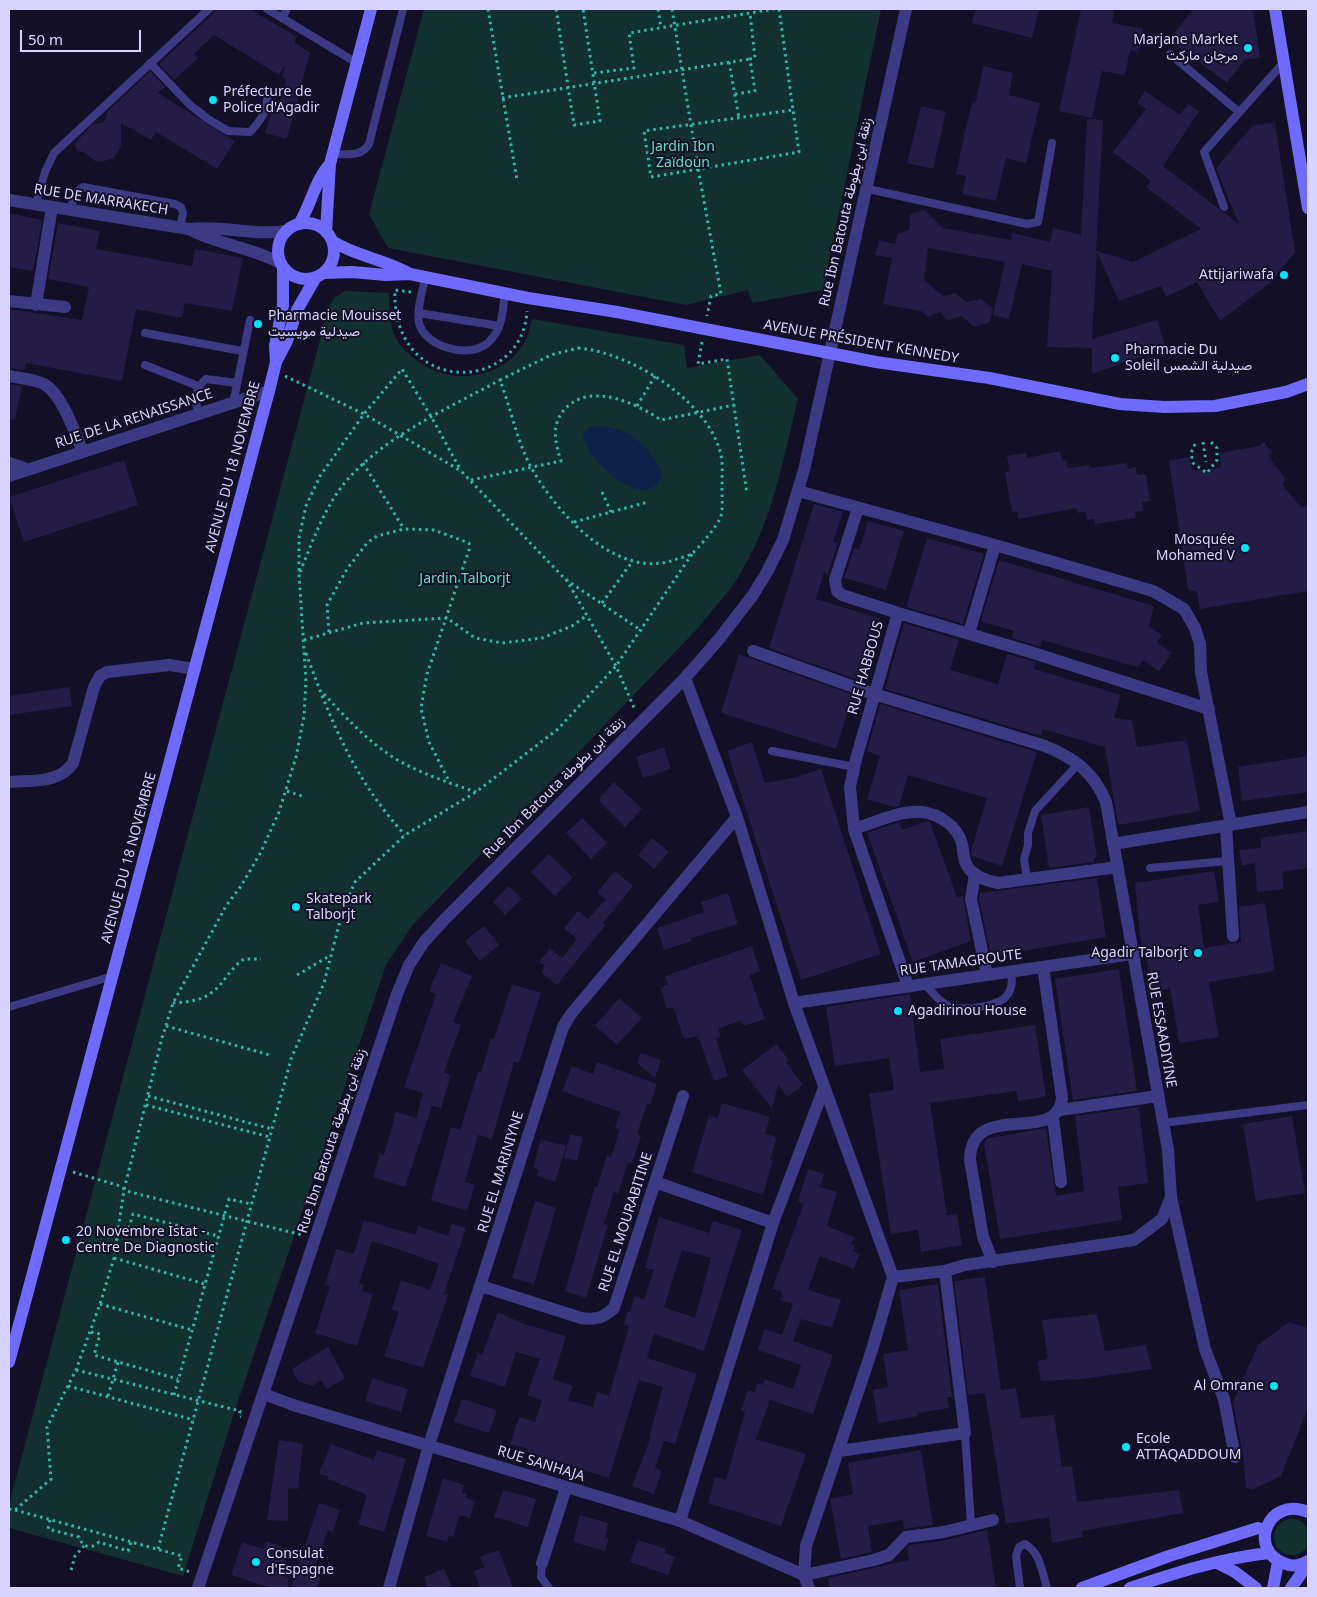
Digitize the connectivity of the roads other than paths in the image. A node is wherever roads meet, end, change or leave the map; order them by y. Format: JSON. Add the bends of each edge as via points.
{"nodes":[{"id":1,"x":209,"y":9,"type":"edge"},
{"id":2,"x":267,"y":9,"type":"edge"},
{"id":3,"x":287,"y":9,"type":"edge"},
{"id":4,"x":372,"y":9,"type":"edge"},
{"id":5,"x":403,"y":9,"type":"edge"},
{"id":6,"x":906,"y":9,"type":"edge"},
{"id":7,"x":1275,"y":9,"type":"edge"},
{"id":8,"x":282,"y":18,"type":"junction"},
{"id":9,"x":1170,"y":54,"type":"dead end"},
{"id":10,"x":1284,"y":62,"type":"junction"},
{"id":11,"x":150,"y":63,"type":"junction"},
{"id":12,"x":357,"y":63,"type":"junction"},
{"id":13,"x":267,"y":94,"type":"dead end"},
{"id":14,"x":1239,"y":112,"type":"junction"},
{"id":15,"x":1052,"y":143,"type":"dead end"},
{"id":16,"x":331,"y":159,"type":"junction"},
{"id":17,"x":1305,"y":163,"type":"edge"},
{"id":18,"x":868,"y":189,"type":"junction"},
{"id":19,"x":9,"y":200,"type":"edge"},
{"id":20,"x":36,"y":204,"type":"junction"},
{"id":21,"x":52,"y":207,"type":"junction"},
{"id":22,"x":1224,"y":207,"type":"dead end"},
{"id":23,"x":1308,"y":208,"type":"edge"},
{"id":24,"x":70,"y":210,"type":"junction"},
{"id":25,"x":299,"y":224,"type":"junction"},
{"id":26,"x":184,"y":229,"type":"junction"},
{"id":27,"x":287,"y":231,"type":"junction"},
{"id":28,"x":329,"y":237,"type":"junction"},
{"id":29,"x":282,"y":265,"type":"junction"},
{"id":30,"x":410,"y":274,"type":"junction"},
{"id":31,"x":320,"y":275,"type":"junction"},
{"id":32,"x":425,"y":278,"type":"junction"},
{"id":33,"x":505,"y":293,"type":"junction"},
{"id":34,"x":9,"y":301,"type":"edge"},
{"id":35,"x":36,"y":304,"type":"junction"},
{"id":36,"x":65,"y":307,"type":"dead end"},
{"id":37,"x":419,"y":313,"type":"junction"},
{"id":38,"x":250,"y":320,"type":"dead end"},
{"id":39,"x":499,"y":326,"type":"junction"},
{"id":40,"x":145,"y":333,"type":"dead end"},
{"id":41,"x":242,"y":351,"type":"junction"},
{"id":42,"x":829,"y":353,"type":"junction"},
{"id":43,"x":146,"y":365,"type":"dead end"},
{"id":44,"x":275,"y":366,"type":"junction"},
{"id":45,"x":9,"y":376,"type":"edge"},
{"id":46,"x":236,"y":383,"type":"junction"},
{"id":47,"x":1308,"y":384,"type":"edge"},
{"id":48,"x":198,"y":386,"type":"junction"},
{"id":49,"x":269,"y":391,"type":"junction"},
{"id":50,"x":233,"y":404,"type":"junction"},
{"id":51,"x":199,"y":414,"type":"junction"},
{"id":52,"x":83,"y":452,"type":"junction"},
{"id":53,"x":9,"y":463,"type":"edge"},
{"id":54,"x":27,"y":469,"type":"junction"},
{"id":55,"x":9,"y":476,"type":"edge"},
{"id":56,"x":798,"y":492,"type":"junction"},
{"id":57,"x":858,"y":508,"type":"junction"},
{"id":58,"x":995,"y":545,"type":"junction"},
{"id":59,"x":898,"y":613,"type":"junction"},
{"id":60,"x":969,"y":633,"type":"junction"},
{"id":61,"x":752,"y":651,"type":"dead end"},
{"id":62,"x":195,"y":669,"type":"junction"},
{"id":63,"x":685,"y":678,"type":"junction"},
{"id":64,"x":874,"y":694,"type":"junction"},
{"id":65,"x":1209,"y":709,"type":"junction"},
{"id":66,"x":772,"y":751,"type":"dead end"},
{"id":67,"x":1080,"y":763,"type":"junction"},
{"id":68,"x":854,"y":767,"type":"junction"},
{"id":69,"x":9,"y":782,"type":"edge"},
{"id":70,"x":1308,"y":812,"type":"edge"},
{"id":71,"x":737,"y":817,"type":"junction"},
{"id":72,"x":1228,"y":826,"type":"junction"},
{"id":73,"x":854,"y":829,"type":"junction"},
{"id":74,"x":1114,"y":844,"type":"junction"},
{"id":75,"x":1227,"y":861,"type":"junction"},
{"id":76,"x":1118,"y":867,"type":"junction"},
{"id":77,"x":1150,"y":868,"type":"dead end"},
{"id":78,"x":974,"y":874,"type":"junction"},
{"id":79,"x":1027,"y":879,"type":"junction"},
{"id":80,"x":1233,"y":936,"type":"dead end"},
{"id":81,"x":1132,"y":954,"type":"junction"},
{"id":82,"x":1043,"y":967,"type":"junction"},
{"id":83,"x":1012,"y":972,"type":"junction"},
{"id":84,"x":987,"y":975,"type":"junction"},
{"id":85,"x":113,"y":976,"type":"junction"},
{"id":86,"x":925,"y":984,"type":"junction"},
{"id":87,"x":908,"y":986,"type":"junction"},
{"id":88,"x":794,"y":1003,"type":"junction"},
{"id":89,"x":9,"y":1007,"type":"edge"},
{"id":90,"x":824,"y":1088,"type":"junction"},
{"id":91,"x":683,"y":1096,"type":"dead end"},
{"id":92,"x":1158,"y":1096,"type":"junction"},
{"id":93,"x":1308,"y":1105,"type":"edge"},
{"id":94,"x":1057,"y":1114,"type":"junction"},
{"id":95,"x":1163,"y":1123,"type":"junction"},
{"id":96,"x":655,"y":1182,"type":"junction"},
{"id":97,"x":1061,"y":1182,"type":"dead end"},
{"id":98,"x":1171,"y":1197,"type":"junction"},
{"id":99,"x":773,"y":1223,"type":"junction"},
{"id":100,"x":994,"y":1262,"type":"junction"},
{"id":101,"x":945,"y":1271,"type":"junction"},
{"id":102,"x":893,"y":1276,"type":"junction"},
{"id":103,"x":481,"y":1286,"type":"junction"},
{"id":104,"x":9,"y":1360,"type":"edge"},
{"id":105,"x":264,"y":1394,"type":"junction"},
{"id":106,"x":965,"y":1434,"type":"junction"},
{"id":107,"x":429,"y":1444,"type":"junction"},
{"id":108,"x":838,"y":1450,"type":"junction"},
{"id":109,"x":1235,"y":1457,"type":"dead end"},
{"id":110,"x":566,"y":1488,"type":"junction"},
{"id":111,"x":1308,"y":1510,"type":"edge"},
{"id":112,"x":993,"y":1520,"type":"dead end"},
{"id":113,"x":680,"y":1521,"type":"junction"},
{"id":114,"x":972,"y":1525,"type":"junction"},
{"id":115,"x":1266,"y":1530,"type":"junction"},
{"id":116,"x":1274,"y":1557,"type":"junction"},
{"id":117,"x":542,"y":1563,"type":"joint"},
{"id":118,"x":1216,"y":1563,"type":"junction"},
{"id":119,"x":1308,"y":1563,"type":"edge"},
{"id":120,"x":804,"y":1575,"type":"junction"},
{"id":121,"x":198,"y":1588,"type":"edge"},
{"id":122,"x":389,"y":1588,"type":"edge"},
{"id":123,"x":548,"y":1588,"type":"edge"},
{"id":124,"x":809,"y":1588,"type":"edge"},
{"id":125,"x":1020,"y":1588,"type":"edge"},
{"id":126,"x":1047,"y":1588,"type":"edge"},
{"id":127,"x":1082,"y":1588,"type":"edge"},
{"id":128,"x":1130,"y":1588,"type":"edge"},
{"id":129,"x":1256,"y":1588,"type":"edge"},
{"id":130,"x":1273,"y":1588,"type":"edge"},
{"id":131,"x":1291,"y":1588,"type":"edge"}],
"edges":[{"from":1,"to":11,"type":"lane"},
{"from":2,"to":8,"type":"lane"},
{"from":3,"to":8,"type":"lane"},
{"from":4,"to":12,"type":"street"},
{"from":5,"to":16,"type":"lane","via":[[369,144],[364,151]]},
{"from":6,"to":18,"type":"street","name":"Rue Ibn Batouta زنقة ابن بطوطة"},
{"from":7,"to":10,"type":"street"},
{"from":8,"to":12,"type":"lane"},
{"from":9,"to":14,"type":"lane"},
{"from":10,"to":14,"type":"lane"},
{"from":10,"to":17,"type":"street"},
{"from":11,"to":13,"type":"lane","via":[[190,105],[228,131],[250,132],[262,119]]},
{"from":11,"to":20,"type":"lane","via":[[54,153]]},
{"from":12,"to":16,"type":"street"},
{"from":14,"to":22,"type":"lane","via":[[1204,152]]},
{"from":15,"to":18,"type":"lane","via":[[1038,222],[1027,224]]},
{"from":16,"to":25,"type":"street"},
{"from":16,"to":28,"type":"street"},
{"from":17,"to":23,"type":"street"},
{"from":18,"to":42,"type":"street","name":"Rue Ibn Batouta زنقة ابن بطوطة"},
{"from":19,"to":20,"type":"street","name":"RUE DE MARRAKECH"},
{"from":20,"to":21,"type":"street","name":"RUE DE MARRAKECH"},
{"from":21,"to":24,"type":"street","name":"RUE DE MARRAKECH"},
{"from":21,"to":35,"type":"street"},
{"from":24,"to":26,"type":"street","name":"RUE DE MARRAKECH"},
{"from":24,"to":26,"type":"lane","via":[[75,193],[83,187],[175,204],[183,212]]},
{"from":25,"to":27,"type":"street"},
{"from":25,"to":28,"type":"street","via":[[318,226]]},
{"from":26,"to":27,"type":"street","name":"RUE DE MARRAKECH","via":[[214,228],[259,234]]},
{"from":26,"to":29,"type":"street","name":"RUE DE MARRAKECH","via":[[255,251]]},
{"from":27,"to":29,"type":"street","via":[[280,240],[278,252]]},
{"from":28,"to":30,"type":"street","name":"AVENUE PRÉSIDENT KENNEDY","via":[[357,255],[388,263]]},
{"from":28,"to":31,"type":"street","via":[[333,258]]},
{"from":29,"to":31,"type":"street","via":[[292,276],[304,279]]},
{"from":29,"to":44,"type":"street","name":"AVENUE DU 18 NOVEMBRE","via":[[282,305]]},
{"from":30,"to":31,"type":"street","name":"AVENUE PRÉSIDENT KENNEDY","via":[[352,272]]},
{"from":30,"to":32,"type":"street","name":"AVENUE PRÉSIDENT KENNEDY"},
{"from":31,"to":44,"type":"street","name":"AVENUE DU 18 NOVEMBRE","via":[[297,310]]},
{"from":32,"to":33,"type":"street","name":"AVENUE PRÉSIDENT KENNEDY"},
{"from":32,"to":37,"type":"lane"},
{"from":33,"to":39,"type":"lane"},
{"from":33,"to":42,"type":"street","name":"AVENUE PRÉSIDENT KENNEDY"},
{"from":34,"to":35,"type":"street"},
{"from":35,"to":36,"type":"street"},
{"from":37,"to":39,"type":"lane"},
{"from":37,"to":39,"type":"lane","via":[[423,331],[446,347],[481,348]]},
{"from":38,"to":41,"type":"lane"},
{"from":40,"to":41,"type":"lane"},
{"from":41,"to":46,"type":"lane"},
{"from":42,"to":47,"type":"street","name":"AVENUE PRÉSIDENT KENNEDY","via":[[988,378],[1120,404],[1164,407],[1215,406],[1286,392]]},
{"from":42,"to":56,"type":"street","name":"Rue Ibn Batouta زنقة ابن بطوطة"},
{"from":43,"to":48,"type":"lane"},
{"from":44,"to":49,"type":"street","name":"AVENUE DU 18 NOVEMBRE"},
{"from":45,"to":52,"type":"street","via":[[40,382],[50,389],[69,419]]},
{"from":46,"to":48,"type":"lane","via":[[206,379]]},
{"from":46,"to":50,"type":"lane"},
{"from":48,"to":51,"type":"lane","via":[[195,402]]},
{"from":49,"to":50,"type":"street","name":"RUE DE LA RENAISSANCE"},
{"from":49,"to":62,"type":"street","name":"AVENUE DU 18 NOVEMBRE"},
{"from":50,"to":51,"type":"street","name":"RUE DE LA RENAISSANCE"},
{"from":51,"to":52,"type":"street","name":"RUE DE LA RENAISSANCE"},
{"from":52,"to":54,"type":"street","name":"RUE DE LA RENAISSANCE"},
{"from":53,"to":54,"type":"street"},
{"from":54,"to":55,"type":"street","name":"RUE DE LA RENAISSANCE"},
{"from":56,"to":57,"type":"street"},
{"from":56,"to":63,"type":"street","name":"Rue Ibn Batouta زنقة ابن بطوطة","via":[[783,540],[767,572],[730,624]]},
{"from":57,"to":58,"type":"street"},
{"from":57,"to":59,"type":"street","via":[[835,587],[842,595]]},
{"from":58,"to":60,"type":"street"},
{"from":58,"to":65,"type":"street","via":[[1153,591],[1184,609],[1200,644],[1201,672]]},
{"from":59,"to":60,"type":"street","name":"RUE HABBOUS"},
{"from":59,"to":64,"type":"street","name":"RUE HABBOUS"},
{"from":60,"to":65,"type":"street","name":"RUE HABBOUS"},
{"from":61,"to":64,"type":"street","name":"RUE ESSAADIYINE"},
{"from":62,"to":69,"type":"street","via":[[169,666],[107,672],[100,676],[68,771],[55,779]]},
{"from":62,"to":85,"type":"street","name":"AVENUE DU 18 NOVEMBRE"},
{"from":63,"to":71,"type":"street"},
{"from":63,"to":105,"type":"street","name":"Rue Ibn Batouta زنقة ابن بطوطة","via":[[444,920],[424,942],[409,966],[374,1060]]},
{"from":64,"to":67,"type":"street","name":"RUE ESSAADIYINE","via":[[1045,746]]},
{"from":64,"to":68,"type":"street","name":"RUE HABBOUS"},
{"from":65,"to":72,"type":"street"},
{"from":66,"to":68,"type":"lane"},
{"from":67,"to":74,"type":"street","name":"RUE ESSAADIYINE","via":[[1093,777],[1106,802]]},
{"from":67,"to":79,"type":"lane","via":[[1035,812],[1024,859]]},
{"from":68,"to":73,"type":"street","name":"RUE HABBOUS","via":[[850,787]]},
{"from":70,"to":72,"type":"street"},
{"from":71,"to":88,"type":"street"},
{"from":71,"to":103,"type":"street","name":"RUE EL MARINIYNE","via":[[562,1027]]},
{"from":72,"to":74,"type":"street"},
{"from":72,"to":75,"type":"street"},
{"from":73,"to":78,"type":"street","via":[[904,814],[922,812],[940,818],[954,827],[960,836],[965,862]]},
{"from":73,"to":87,"type":"street","name":"RUE HABBOUS"},
{"from":74,"to":76,"type":"street","name":"RUE ESSAADIYINE"},
{"from":75,"to":77,"type":"lane"},
{"from":75,"to":80,"type":"street"},
{"from":76,"to":79,"type":"street"},
{"from":76,"to":81,"type":"street","name":"RUE ESSAADIYINE"},
{"from":78,"to":79,"type":"street","via":[[998,883]]},
{"from":78,"to":84,"type":"street","via":[[971,899]]},
{"from":81,"to":82,"type":"street","name":"RUE TAMAGROUTE"},
{"from":81,"to":92,"type":"street","name":"RUE ESSAADIYINE"},
{"from":82,"to":83,"type":"street","name":"RUE TAMAGROUTE"},
{"from":82,"to":94,"type":"street","via":[[1062,1098]]},
{"from":83,"to":84,"type":"street","name":"RUE TAMAGROUTE"},
{"from":83,"to":86,"type":"lane","via":[[1013,982],[1008,996],[982,1007],[950,1007],[936,998]]},
{"from":84,"to":86,"type":"street","name":"RUE TAMAGROUTE"},
{"from":85,"to":89,"type":"lane"},
{"from":85,"to":104,"type":"street","name":"AVENUE DU 18 NOVEMBRE"},
{"from":86,"to":87,"type":"street","name":"RUE TAMAGROUTE"},
{"from":87,"to":88,"type":"street","name":"RUE TAMAGROUTE"},
{"from":88,"to":90,"type":"street"},
{"from":90,"to":99,"type":"street"},
{"from":90,"to":102,"type":"street"},
{"from":91,"to":96,"type":"street","name":"RUE EL MOURABITINE"},
{"from":92,"to":94,"type":"street"},
{"from":92,"to":95,"type":"street","name":"RUE ESSAADIYINE"},
{"from":93,"to":95,"type":"lane"},
{"from":94,"to":97,"type":"street"},
{"from":94,"to":100,"type":"street","via":[[988,1128],[974,1138],[970,1147],[983,1237]]},
{"from":95,"to":98,"type":"street","name":"RUE ESSAADIYINE"},
{"from":96,"to":99,"type":"street"},
{"from":96,"to":103,"type":"street","name":"RUE EL MOURABITINE","via":[[614,1308],[600,1318],[581,1318]]},
{"from":98,"to":100,"type":"street","name":"RUE ESSAADIYINE","via":[[1162,1219],[1134,1240]]},
{"from":98,"to":109,"type":"street","via":[[1205,1349],[1224,1399]]},
{"from":99,"to":113,"type":"street"},
{"from":100,"to":101,"type":"street","name":"RUE ESSAADIYINE"},
{"from":101,"to":102,"type":"street","name":"RUE ESSAADIYINE"},
{"from":101,"to":106,"type":"street"},
{"from":102,"to":108,"type":"street"},
{"from":103,"to":107,"type":"street","name":"RUE EL MARINIYNE"},
{"from":105,"to":107,"type":"street","name":"RUE SANHAJA"},
{"from":105,"to":121,"type":"street","name":"Rue Ibn Batouta زنقة ابن بطوطة"},
{"from":106,"to":108,"type":"street"},
{"from":106,"to":114,"type":"lane"},
{"from":107,"to":110,"type":"street","name":"RUE SANHAJA"},
{"from":107,"to":122,"type":"street","name":"RUE EL MARINIYNE"},
{"from":108,"to":120,"type":"street","via":[[806,1546]]},
{"from":110,"to":113,"type":"street","name":"RUE SANHAJA"},
{"from":110,"to":117,"type":"street"},
{"from":111,"to":115,"type":"street","via":[[1282,1510],[1272,1518]]},
{"from":112,"to":114,"type":"street"},
{"from":113,"to":120,"type":"street","name":"RUE SANHAJA"},
{"from":114,"to":120,"type":"street","via":[[906,1536],[889,1555]]},
{"from":115,"to":116,"type":"street","via":[[1265,1542]]},
{"from":115,"to":127,"type":"street","via":[[1258,1528],[1169,1556]]},
{"from":116,"to":118,"type":"street","via":[[1249,1555]]},
{"from":116,"to":119,"type":"street","via":[[1290,1566]]},
{"from":116,"to":130,"type":"street"},
{"from":117,"to":123,"type":"lane","via":[[541,1577]]},
{"from":118,"to":128,"type":"street"},
{"from":118,"to":129,"type":"street"},
{"from":119,"to":131,"type":"street"},
{"from":120,"to":124,"type":"street"},
{"from":125,"to":126,"type":"lane","via":[[1016,1556],[1019,1547],[1026,1544],[1041,1563]]}]}
